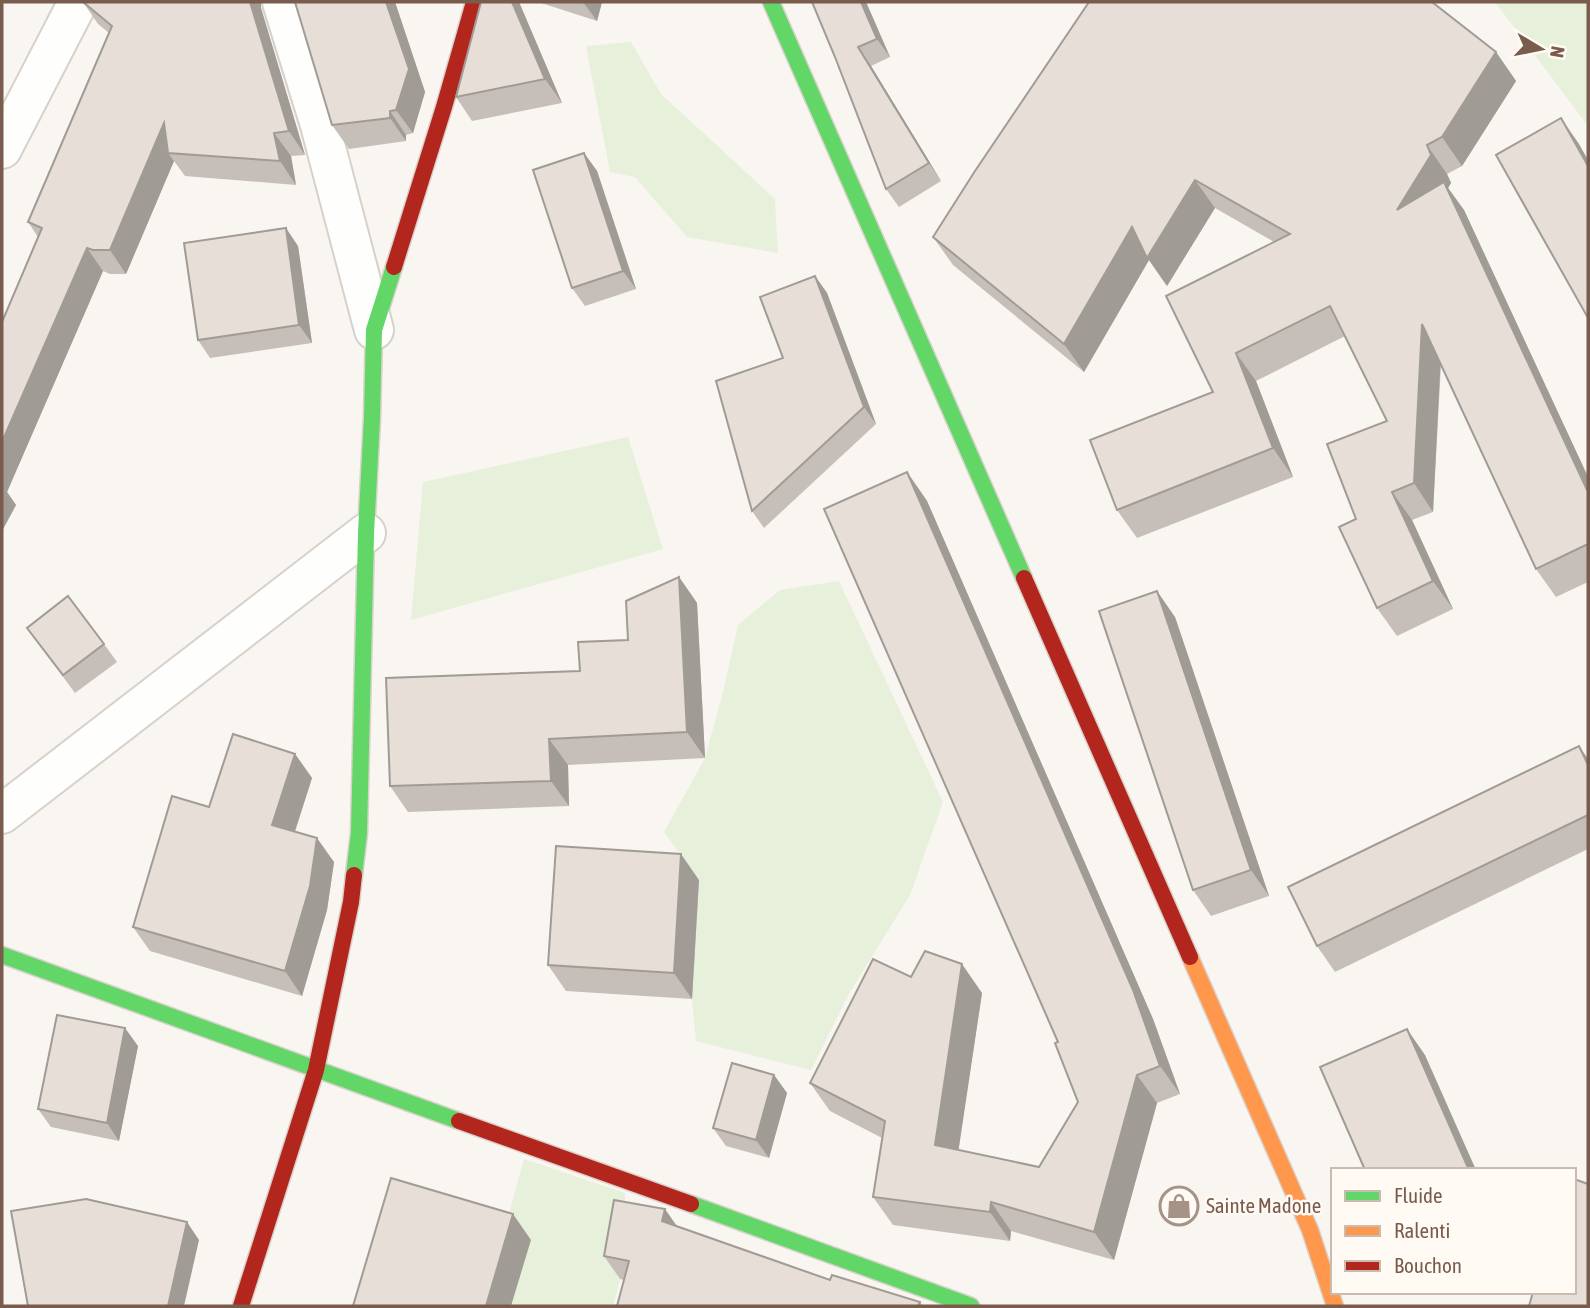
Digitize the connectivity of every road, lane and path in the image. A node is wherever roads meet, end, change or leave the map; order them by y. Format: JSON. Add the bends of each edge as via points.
{"nodes":[{"id":1,"x":78,"y":2,"type":"edge"},
{"id":2,"x":282,"y":2,"type":"edge"},
{"id":3,"x":474,"y":2,"type":"edge"},
{"id":4,"x":771,"y":2,"type":"edge"},
{"id":5,"x":2,"y":149,"type":"edge"},
{"id":6,"x":374,"y":330,"type":"junction"},
{"id":7,"x":366,"y":533,"type":"junction"},
{"id":8,"x":2,"y":814,"type":"edge"},
{"id":9,"x":2,"y":956,"type":"edge"},
{"id":10,"x":316,"y":1070,"type":"junction"},
{"id":11,"x":1331,"y":1294,"type":"edge"},
{"id":12,"x":241,"y":1306,"type":"edge"},
{"id":13,"x":971,"y":1306,"type":"edge"}],
"edges":[{"from":1,"to":5,"type":"street"},
{"from":2,"to":6,"type":"street"},
{"from":3,"to":6,"type":"street"},
{"from":4,"to":11,"type":"street","via":[[1310,1230]]},
{"from":6,"to":7,"type":"street"},
{"from":7,"to":8,"type":"street"},
{"from":7,"to":10,"type":"street","via":[[359,833],[351,902]]},
{"from":9,"to":10,"type":"street"},
{"from":10,"to":12,"type":"street"},
{"from":10,"to":13,"type":"street"}]}
